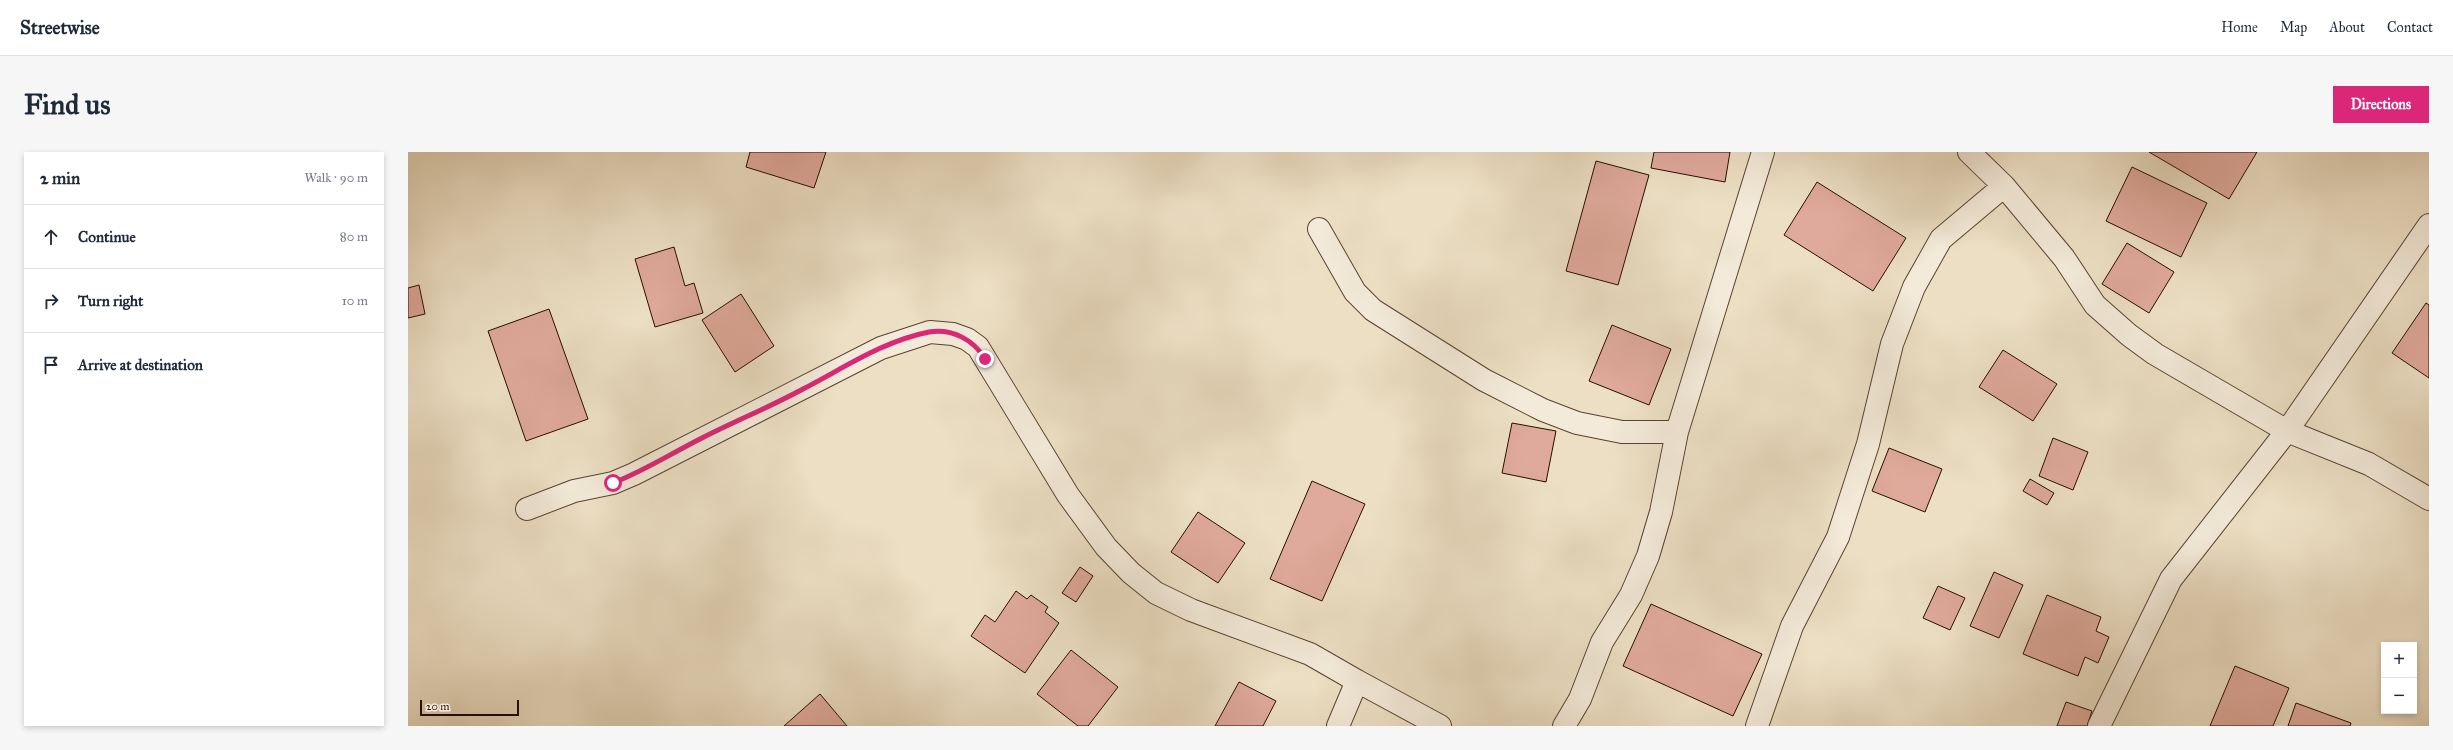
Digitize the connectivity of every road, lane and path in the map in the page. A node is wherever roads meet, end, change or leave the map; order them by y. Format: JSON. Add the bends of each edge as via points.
{"nodes":[{"id":1,"x":1763,"y":152,"type":"edge"},
{"id":2,"x":1969,"y":152,"type":"edge"},
{"id":3,"x":2004,"y":186,"type":"junction"},
{"id":4,"x":2429,"y":225,"type":"edge"},
{"id":5,"x":1319,"y":229,"type":"dead end"},
{"id":6,"x":2287,"y":431,"type":"junction"},
{"id":7,"x":1677,"y":432,"type":"junction"},
{"id":8,"x":2429,"y":499,"type":"edge"},
{"id":9,"x":527,"y":509,"type":"dead end"},
{"id":10,"x":1358,"y":681,"type":"junction"},
{"id":11,"x":1338,"y":726,"type":"edge"},
{"id":12,"x":1440,"y":726,"type":"edge"},
{"id":13,"x":1564,"y":726,"type":"edge"},
{"id":14,"x":1756,"y":726,"type":"edge"},
{"id":15,"x":2099,"y":726,"type":"edge"}],
"edges":[{"from":1,"to":7,"type":"street"},
{"from":2,"to":3,"type":"street"},
{"from":3,"to":6,"type":"street","via":[[2064,258],[2095,306],[2155,354]]},
{"from":3,"to":14,"type":"street","via":[[1941,239],[1914,287],[1892,344],[1868,444],[1838,537],[1792,626],[1770,694]]},
{"from":4,"to":6,"type":"street"},
{"from":5,"to":7,"type":"street","via":[[1355,292],[1373,310],[1484,380],[1543,410],[1577,423],[1622,432]]},
{"from":6,"to":8,"type":"street","via":[[2369,464]]},
{"from":6,"to":15,"type":"street","via":[[2171,579]]},
{"from":7,"to":13,"type":"street","via":[[1661,512],[1648,556],[1631,596],[1602,642],[1580,699]]},
{"from":9,"to":10,"type":"street","via":[[574,491],[613,483],[634,474],[881,348],[930,332],[953,334],[967,339],[978,347],[1068,495],[1106,547],[1131,573],[1156,593],[1191,610],[1310,654]]},
{"from":10,"to":11,"type":"street"},
{"from":10,"to":12,"type":"street"}]}
